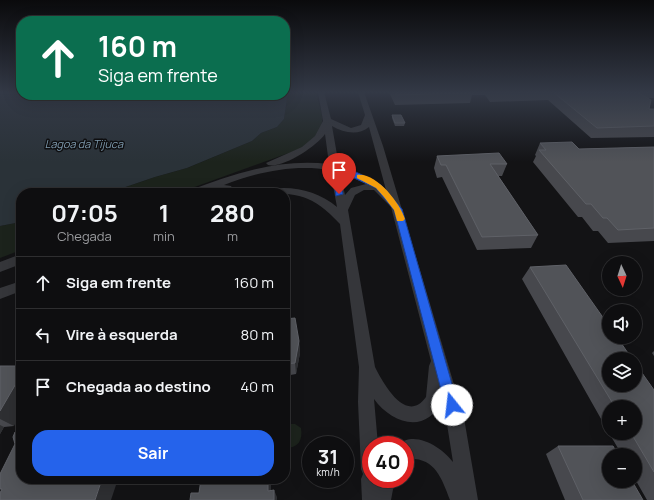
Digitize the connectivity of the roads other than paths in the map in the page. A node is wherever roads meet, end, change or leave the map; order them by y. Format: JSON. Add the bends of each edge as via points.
{"nodes":[{"id":1,"x":326,"y":115,"type":"edge"},
{"id":2,"x":369,"y":115,"type":"edge"},
{"id":3,"x":370,"y":115,"type":"edge"},
{"id":4,"x":327,"y":120,"type":"junction"},
{"id":5,"x":335,"y":167,"type":"junction"},
{"id":6,"x":233,"y":178,"type":"junction"},
{"id":7,"x":208,"y":187,"type":"joint"},
{"id":8,"x":379,"y":187,"type":"junction"},
{"id":9,"x":227,"y":188,"type":"edge"},
{"id":10,"x":290,"y":191,"type":"edge"},
{"id":11,"x":398,"y":209,"type":"junction"},
{"id":12,"x":343,"y":210,"type":"junction"},
{"id":13,"x":345,"y":224,"type":"junction"},
{"id":14,"x":11,"y":263,"type":"edge"},
{"id":15,"x":0,"y":271,"type":"edge"},
{"id":16,"x":16,"y":285,"type":"edge"},
{"id":17,"x":0,"y":287,"type":"edge"},
{"id":18,"x":16,"y":287,"type":"edge"},
{"id":19,"x":0,"y":294,"type":"edge"},
{"id":20,"x":438,"y":358,"type":"junction"},
{"id":21,"x":366,"y":367,"type":"junction"},
{"id":22,"x":369,"y":436,"type":"edge"},
{"id":23,"x":414,"y":447,"type":"edge"},
{"id":24,"x":371,"y":488,"type":"edge"},
{"id":25,"x":383,"y":488,"type":"edge"},
{"id":26,"x":372,"y":500,"type":"edge"},
{"id":27,"x":381,"y":500,"type":"edge"},
{"id":28,"x":460,"y":500,"type":"edge"},
{"id":29,"x":468,"y":500,"type":"edge"}],
"edges":[{"from":1,"to":4,"type":"street"},
{"from":2,"to":4,"type":"street","via":[[365,126],[357,130],[341,128]]},
{"from":3,"to":11,"type":"street"},
{"from":4,"to":5,"type":"street"},
{"from":4,"to":6,"type":"street","via":[[323,133],[312,145]]},
{"from":5,"to":6,"type":"street","via":[[296,164]]},
{"from":5,"to":8,"type":"street"},
{"from":5,"to":12,"type":"street"},
{"from":6,"to":7,"type":"street"},
{"from":7,"to":9,"type":"street"},
{"from":8,"to":11,"type":"street"},
{"from":8,"to":12,"type":"street","via":[[357,188],[351,191]]},
{"from":10,"to":13,"type":"street","via":[[325,201],[337,211]]},
{"from":11,"to":20,"type":"street"},
{"from":12,"to":13,"type":"street"},
{"from":13,"to":21,"type":"street"},
{"from":14,"to":15,"type":"street"},
{"from":16,"to":17,"type":"street"},
{"from":18,"to":19,"type":"street"},
{"from":20,"to":21,"type":"street","via":[[432,402],[425,410],[414,414],[398,412],[387,402]]},
{"from":20,"to":29,"type":"street","via":[[455,418]]},
{"from":21,"to":22,"type":"street"},
{"from":23,"to":28,"type":"street","via":[[433,455],[442,462]]},
{"from":24,"to":26,"type":"street"},
{"from":25,"to":27,"type":"street"}]}
